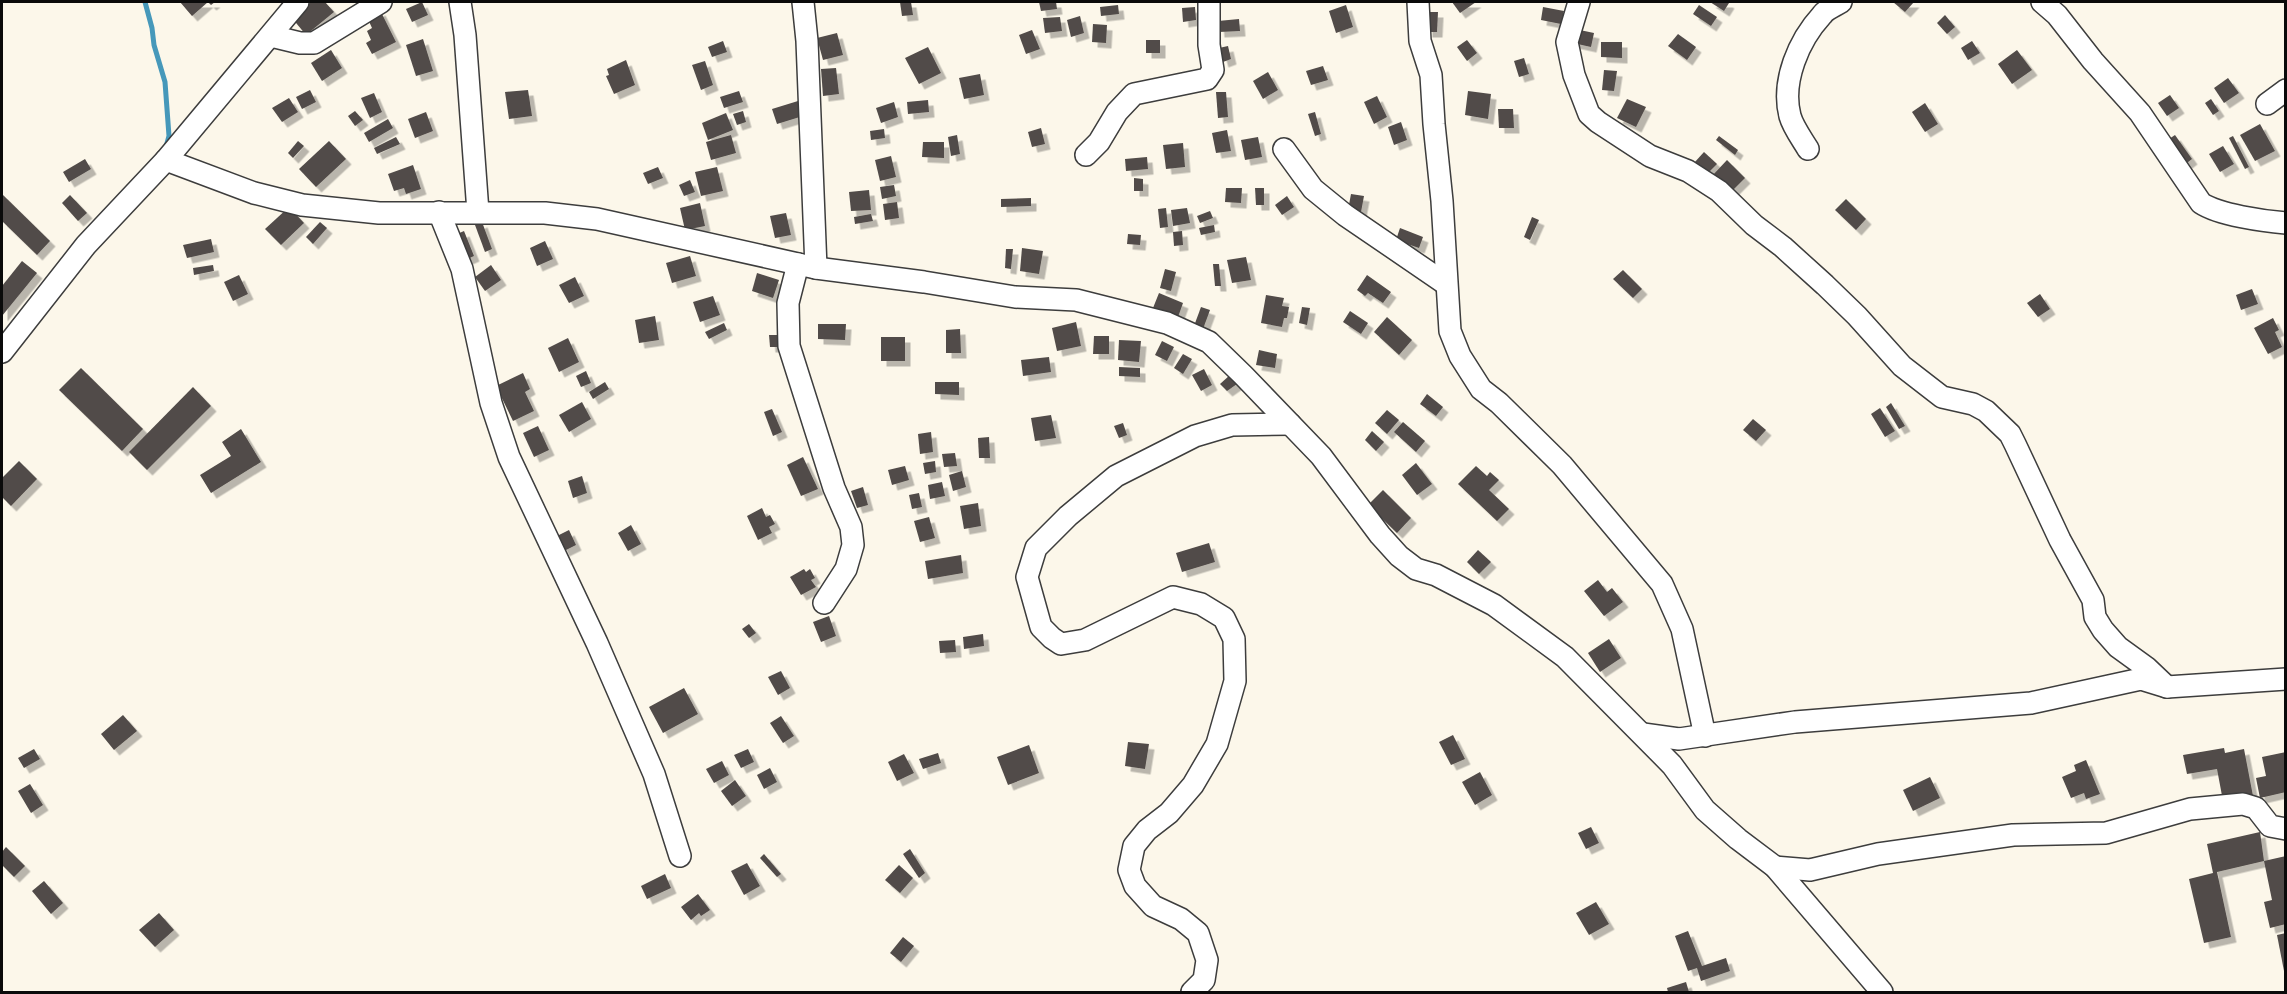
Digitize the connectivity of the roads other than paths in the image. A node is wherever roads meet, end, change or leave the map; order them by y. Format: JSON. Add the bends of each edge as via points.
{"nodes":[{"id":1,"x":298,"y":2,"type":"edge"},
{"id":2,"x":381,"y":2,"type":"edge"},
{"id":3,"x":460,"y":2,"type":"edge"},
{"id":4,"x":803,"y":2,"type":"edge"},
{"id":5,"x":1209,"y":2,"type":"edge"},
{"id":6,"x":1418,"y":2,"type":"edge"},
{"id":7,"x":1579,"y":2,"type":"edge"},
{"id":8,"x":1841,"y":2,"type":"edge"},
{"id":9,"x":2042,"y":2,"type":"edge"},
{"id":10,"x":270,"y":36,"type":"junction"},
{"id":11,"x":2286,"y":90,"type":"edge"},
{"id":12,"x":2267,"y":104,"type":"dead end"},
{"id":13,"x":1284,"y":149,"type":"dead end"},
{"id":14,"x":1808,"y":149,"type":"dead end"},
{"id":15,"x":1086,"y":155,"type":"dead end"},
{"id":16,"x":166,"y":160,"type":"junction"},
{"id":17,"x":439,"y":212,"type":"junction"},
{"id":18,"x":478,"y":213,"type":"junction"},
{"id":19,"x":2286,"y":223,"type":"edge"},
{"id":20,"x":807,"y":266,"type":"junction"},
{"id":21,"x":1446,"y":284,"type":"junction"},
{"id":22,"x":4,"y":343,"type":"edge"},
{"id":23,"x":1290,"y":424,"type":"junction"},
{"id":24,"x":824,"y":603,"type":"dead end"},
{"id":25,"x":2286,"y":680,"type":"edge"},
{"id":26,"x":2168,"y":687,"type":"junction"},
{"id":27,"x":1643,"y":734,"type":"junction"},
{"id":28,"x":1705,"y":736,"type":"junction"},
{"id":29,"x":2286,"y":829,"type":"edge"},
{"id":30,"x":680,"y":856,"type":"dead end"},
{"id":31,"x":1775,"y":867,"type":"junction"},
{"id":32,"x":1192,"y":993,"type":"edge"},
{"id":33,"x":1882,"y":993,"type":"edge"}],
"edges":[{"from":1,"to":10,"type":"street"},
{"from":2,"to":10,"type":"street","via":[[314,43]]},
{"from":3,"to":18,"type":"street"},
{"from":4,"to":20,"type":"street","via":[[807,52]]},
{"from":5,"to":15,"type":"street","via":[[1213,70],[1207,79],[1134,94]]},
{"from":6,"to":21,"type":"street","via":[[1420,41],[1431,75]]},
{"from":7,"to":26,"type":"street","via":[[1567,42],[1589,114],[1650,156],[1688,171],[1719,191],[1825,285],[1902,366],[1933,392],[1973,404],[1998,421],[2016,444],[2060,540],[2090,592],[2095,616],[2103,630]]},
{"from":8,"to":14,"type":"street","via":[[1822,14],[1790,73],[1790,117]]},
{"from":9,"to":19,"type":"street","via":[[2140,113],[2201,203],[2211,209]]},
{"from":10,"to":16,"type":"street"},
{"from":11,"to":12,"type":"street"},
{"from":13,"to":21,"type":"street","via":[[1313,189],[1337,209]]},
{"from":16,"to":17,"type":"street","via":[[254,193],[302,205],[379,213]]},
{"from":16,"to":22,"type":"street","via":[[86,245]]},
{"from":17,"to":18,"type":"street"},
{"from":17,"to":30,"type":"street","via":[[462,269],[491,403],[509,457],[654,774]]},
{"from":18,"to":20,"type":"street","via":[[545,213],[597,219]]},
{"from":20,"to":23,"type":"street","via":[[1015,297],[1076,300],[1167,323],[1209,342]]},
{"from":20,"to":24,"type":"street","via":[[788,303],[789,346],[834,488],[851,527],[853,545],[846,569]]},
{"from":21,"to":28,"type":"street","via":[[1450,331],[1481,389],[1562,465],[1662,584],[1682,630]]},
{"from":23,"to":27,"type":"street","via":[[1321,456],[1399,556],[1416,569],[1454,583],[1494,605],[1565,657]]},
{"from":23,"to":32,"type":"street","via":[[1232,425],[1195,436],[1116,476],[1036,548],[1027,577],[1041,627],[1062,644],[1085,640],[1173,597],[1202,604],[1224,618],[1234,639],[1235,681],[1217,744],[1193,784],[1134,846],[1129,870],[1135,886],[1153,906],[1181,919],[1198,933],[1207,960],[1204,980]]},
{"from":25,"to":26,"type":"street"},
{"from":26,"to":28,"type":"street","via":[[2141,679],[2031,703],[1795,722]]},
{"from":27,"to":28,"type":"street","via":[[1679,739]]},
{"from":27,"to":31,"type":"street","via":[[1705,810]]},
{"from":29,"to":31,"type":"street","via":[[2270,826],[2256,808],[2243,804],[2190,809],[2106,833],[2013,835],[1878,854],[1810,870]]},
{"from":31,"to":33,"type":"street"}]}
